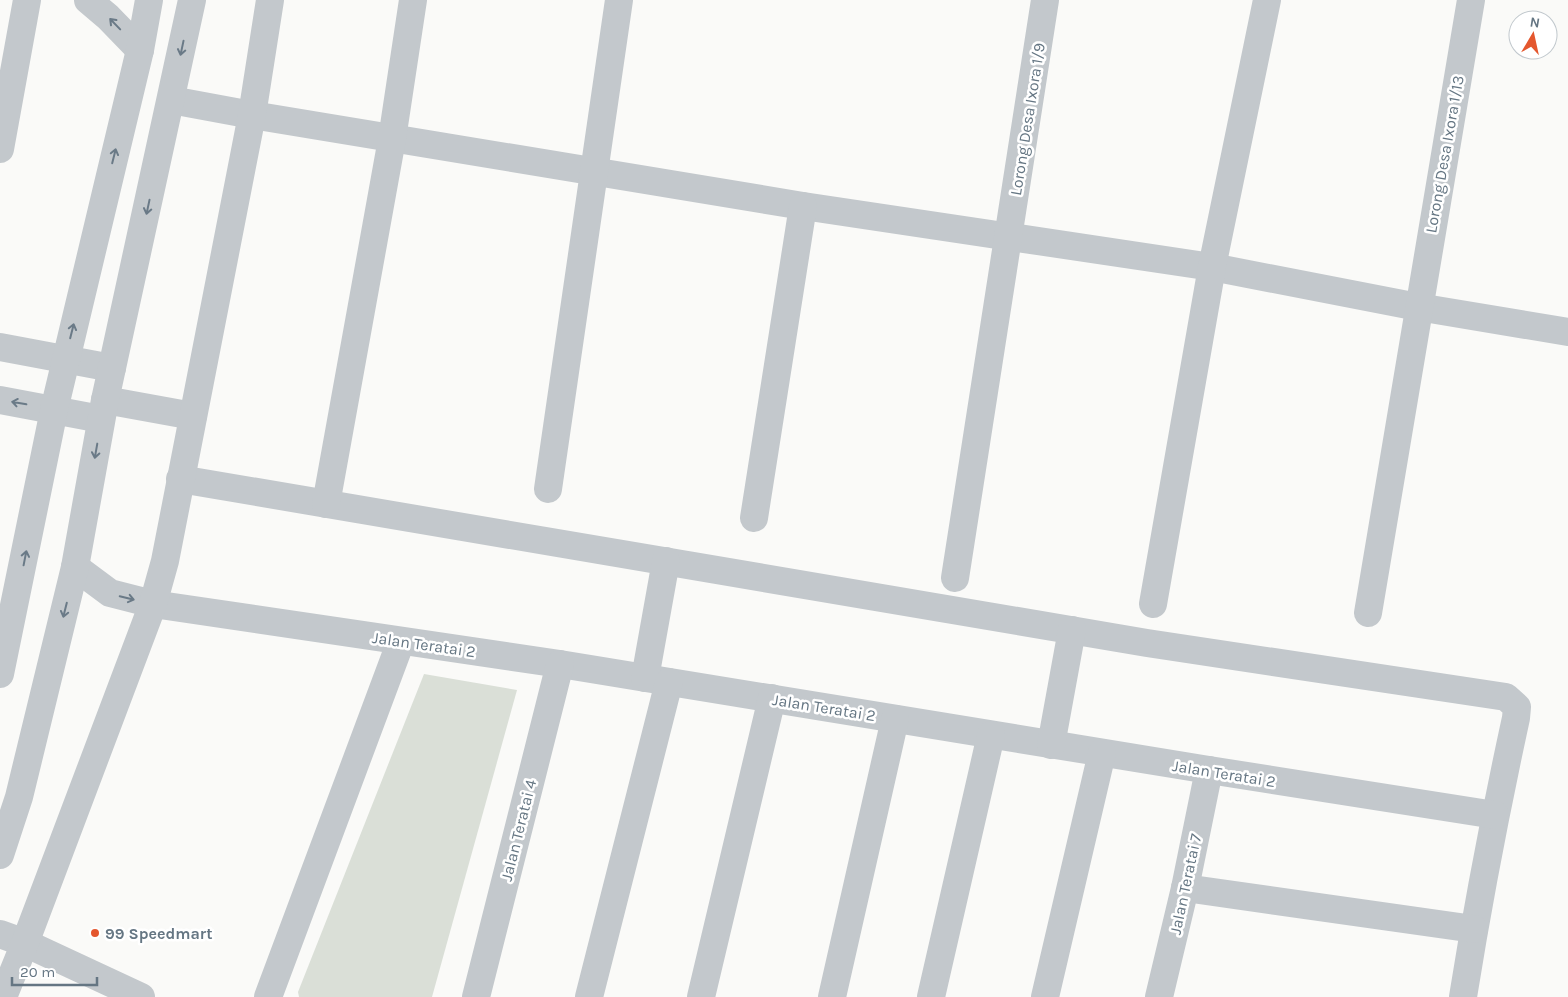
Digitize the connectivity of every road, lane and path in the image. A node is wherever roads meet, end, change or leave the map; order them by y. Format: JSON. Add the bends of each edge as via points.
{"nodes":[{"id":1,"x":27,"y":0,"type":"edge"},
{"id":2,"x":88,"y":0,"type":"edge"},
{"id":3,"x":150,"y":0,"type":"edge"},
{"id":4,"x":192,"y":0,"type":"edge"},
{"id":5,"x":270,"y":0,"type":"edge"},
{"id":6,"x":413,"y":0,"type":"edge"},
{"id":7,"x":620,"y":0,"type":"edge"},
{"id":8,"x":1045,"y":0,"type":"edge"},
{"id":9,"x":1267,"y":0,"type":"edge"},
{"id":10,"x":1471,"y":0,"type":"edge"},
{"id":11,"x":140,"y":50,"type":"junction"},
{"id":12,"x":171,"y":100,"type":"junction"},
{"id":13,"x":252,"y":116,"type":"junction"},
{"id":14,"x":392,"y":139,"type":"junction"},
{"id":15,"x":0,"y":149,"type":"edge"},
{"id":16,"x":593,"y":172,"type":"junction"},
{"id":17,"x":803,"y":206,"type":"junction"},
{"id":18,"x":1008,"y":237,"type":"junction"},
{"id":19,"x":1212,"y":267,"type":"junction"},
{"id":20,"x":1418,"y":307,"type":"junction"},
{"id":21,"x":1568,"y":332,"type":"edge"},
{"id":22,"x":0,"y":347,"type":"edge"},
{"id":23,"x":65,"y":359,"type":"junction"},
{"id":24,"x":112,"y":368,"type":"junction"},
{"id":25,"x":0,"y":400,"type":"edge"},
{"id":26,"x":103,"y":409,"type":"junction"},
{"id":27,"x":54,"y":410,"type":"junction"},
{"id":28,"x":193,"y":416,"type":"junction"},
{"id":29,"x":180,"y":479,"type":"junction"},
{"id":30,"x":548,"y":489,"type":"dead end"},
{"id":31,"x":326,"y":504,"type":"junction"},
{"id":32,"x":754,"y":518,"type":"dead end"},
{"id":33,"x":666,"y":561,"type":"junction"},
{"id":34,"x":75,"y":566,"type":"junction"},
{"id":35,"x":955,"y":578,"type":"dead end"},
{"id":36,"x":153,"y":604,"type":"junction"},
{"id":37,"x":1153,"y":604,"type":"dead end"},
{"id":38,"x":1368,"y":613,"type":"dead end"},
{"id":39,"x":1072,"y":630,"type":"junction"},
{"id":40,"x":401,"y":641,"type":"junction"},
{"id":41,"x":560,"y":664,"type":"junction"},
{"id":42,"x":0,"y":674,"type":"edge"},
{"id":43,"x":657,"y":680,"type":"junction"},
{"id":44,"x":772,"y":698,"type":"junction"},
{"id":45,"x":895,"y":719,"type":"junction"},
{"id":46,"x":991,"y":735,"type":"junction"},
{"id":47,"x":1051,"y":744,"type":"junction"},
{"id":48,"x":1102,"y":753,"type":"junction"},
{"id":49,"x":1209,"y":770,"type":"junction"},
{"id":50,"x":1495,"y":815,"type":"junction"},
{"id":51,"x":0,"y":855,"type":"edge"},
{"id":52,"x":1185,"y":888,"type":"junction"},
{"id":53,"x":1474,"y":929,"type":"junction"},
{"id":54,"x":12,"y":938,"type":"edge"},
{"id":55,"x":137,"y":996,"type":"edge"},
{"id":56,"x":1166,"y":996,"type":"edge"},
{"id":57,"x":3,"y":997,"type":"edge"},
{"id":58,"x":268,"y":997,"type":"edge"},
{"id":59,"x":476,"y":997,"type":"edge"},
{"id":60,"x":589,"y":997,"type":"edge"},
{"id":61,"x":701,"y":997,"type":"edge"},
{"id":62,"x":832,"y":997,"type":"edge"},
{"id":63,"x":931,"y":997,"type":"edge"},
{"id":64,"x":1045,"y":997,"type":"edge"},
{"id":65,"x":1463,"y":997,"type":"edge"}],
"edges":[{"from":1,"to":15,"type":"street"},
{"from":11,"to":2,"type":"street","one_way":true},
{"from":3,"to":11,"type":"street"},
{"from":4,"to":12,"type":"street","one_way":true},
{"from":5,"to":13,"type":"street"},
{"from":6,"to":14,"type":"street"},
{"from":7,"to":16,"type":"street"},
{"from":8,"to":18,"type":"street","name":"Lorong Desa Ixora 1/9"},
{"from":9,"to":19,"type":"street"},
{"from":10,"to":20,"type":"street","name":"Lorong Desa Ixora 1/13"},
{"from":23,"to":11,"type":"street","one_way":true},
{"from":12,"to":13,"type":"street"},
{"from":12,"to":24,"type":"street","one_way":true},
{"from":13,"to":14,"type":"street"},
{"from":13,"to":28,"type":"street"},
{"from":14,"to":16,"type":"street"},
{"from":14,"to":31,"type":"street"},
{"from":16,"to":17,"type":"street"},
{"from":16,"to":30,"type":"street"},
{"from":17,"to":18,"type":"street"},
{"from":17,"to":32,"type":"street"},
{"from":18,"to":19,"type":"street"},
{"from":18,"to":35,"type":"street","name":"Lorong Desa Ixora 1/9"},
{"from":19,"to":20,"type":"street"},
{"from":19,"to":37,"type":"street"},
{"from":20,"to":21,"type":"street"},
{"from":20,"to":38,"type":"street","name":"Lorong Desa Ixora 1/13"},
{"from":22,"to":23,"type":"street"},
{"from":23,"to":24,"type":"street"},
{"from":23,"to":27,"type":"street"},
{"from":24,"to":26,"type":"street"},
{"from":27,"to":25,"type":"street","one_way":true},
{"from":26,"to":27,"type":"street"},
{"from":26,"to":28,"type":"street"},
{"from":26,"to":34,"type":"street","one_way":true},
{"from":42,"to":27,"type":"street","one_way":true},
{"from":28,"to":29,"type":"street"},
{"from":29,"to":31,"type":"street"},
{"from":29,"to":36,"type":"street","via":[[166,561]]},
{"from":31,"to":33,"type":"street"},
{"from":33,"to":39,"type":"street"},
{"from":33,"to":43,"type":"street"},
{"from":34,"to":36,"type":"street","name":"Jalan Teratai 2","one_way":true,"via":[[110,593]]},
{"from":34,"to":51,"type":"street","one_way":true,"via":[[19,796]]},
{"from":36,"to":40,"type":"street","name":"Jalan Teratai 2"},
{"from":36,"to":54,"type":"street"},
{"from":39,"to":47,"type":"street"},
{"from":39,"to":50,"type":"street","via":[[1506,697],[1518,707]]},
{"from":40,"to":41,"type":"street","name":"Jalan Teratai 2"},
{"from":40,"to":58,"type":"street"},
{"from":41,"to":43,"type":"street","name":"Jalan Teratai 2"},
{"from":41,"to":59,"type":"street","name":"Jalan Teratai 4"},
{"from":43,"to":44,"type":"street","name":"Jalan Teratai 2"},
{"from":43,"to":60,"type":"street"},
{"from":44,"to":45,"type":"street","name":"Jalan Teratai 2"},
{"from":44,"to":61,"type":"street"},
{"from":45,"to":46,"type":"street","name":"Jalan Teratai 2"},
{"from":45,"to":62,"type":"street"},
{"from":46,"to":47,"type":"street","name":"Jalan Teratai 2"},
{"from":46,"to":63,"type":"street"},
{"from":47,"to":48,"type":"street","name":"Jalan Teratai 2"},
{"from":48,"to":49,"type":"street","name":"Jalan Teratai 2"},
{"from":48,"to":64,"type":"street"},
{"from":49,"to":50,"type":"street","name":"Jalan Teratai 2"},
{"from":49,"to":52,"type":"street","name":"Jalan Teratai 7"},
{"from":50,"to":53,"type":"street"},
{"from":52,"to":53,"type":"street"},
{"from":52,"to":56,"type":"street","name":"Jalan Teratai 7"},
{"from":53,"to":65,"type":"street"},
{"from":54,"to":55,"type":"street"},
{"from":54,"to":57,"type":"street"}]}
